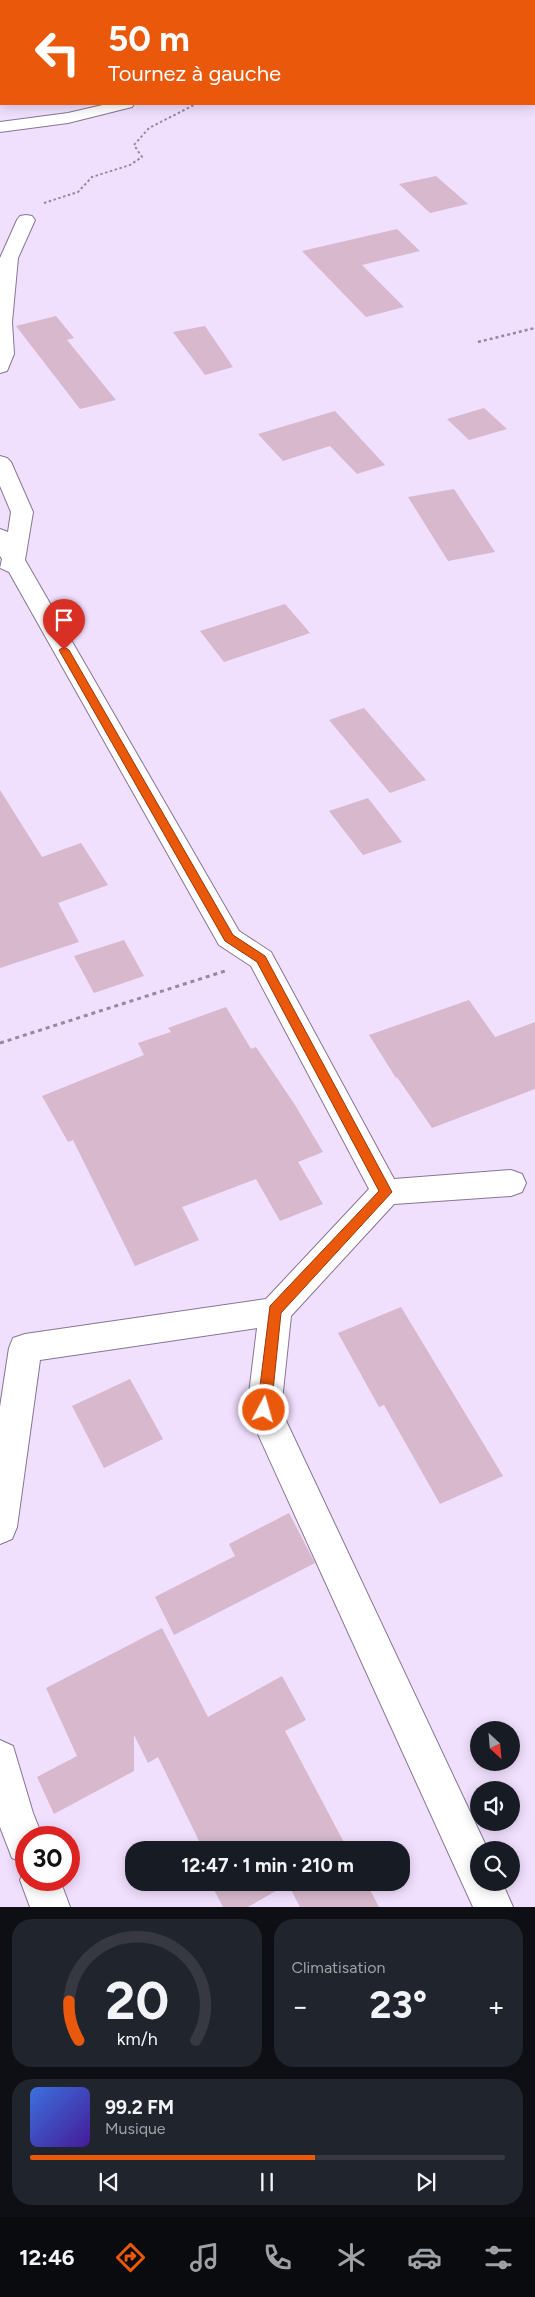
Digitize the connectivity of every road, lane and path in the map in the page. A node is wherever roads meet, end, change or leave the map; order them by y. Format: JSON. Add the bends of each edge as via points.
{"nodes":[{"id":1,"x":122,"y":105,"type":"edge"},
{"id":2,"x":194,"y":105,"type":"edge"},
{"id":3,"x":0,"y":126,"type":"edge"},
{"id":4,"x":17,"y":221,"type":"joint"},
{"id":5,"x":535,"y":328,"type":"edge"},
{"id":6,"x":478,"y":342,"type":"dead end"},
{"id":7,"x":0,"y":367,"type":"edge"},
{"id":8,"x":0,"y":462,"type":"edge"},
{"id":9,"x":0,"y":536,"type":"edge"},
{"id":10,"x":7,"y":566,"type":"edge"},
{"id":11,"x":261,"y":959,"type":"junction"},
{"id":12,"x":0,"y":1042,"type":"edge"},
{"id":13,"x":511,"y":1183,"type":"dead end"},
{"id":14,"x":386,"y":1192,"type":"junction"},
{"id":15,"x":275,"y":1310,"type":"junction"},
{"id":16,"x":0,"y":1527,"type":"edge"},
{"id":17,"x":0,"y":1759,"type":"edge"},
{"id":18,"x":19,"y":1826,"type":"edge"},
{"id":19,"x":470,"y":1856,"type":"edge"},
{"id":20,"x":44,"y":1891,"type":"edge"},
{"id":21,"x":486,"y":1891,"type":"edge"},
{"id":22,"x":50,"y":1907,"type":"edge"},
{"id":23,"x":493,"y":1907,"type":"edge"}],
"edges":[{"from":1,"to":3,"type":"street","via":[[68,118]]},
{"from":2,"to":4,"type":"path","via":[[149,128],[134,145],[142,157],[130,165],[92,176],[78,192],[41,204]]},
{"from":4,"to":7,"type":"street","via":[[9,258],[2,322],[4,354]]},
{"from":5,"to":6,"type":"path"},
{"from":8,"to":10,"type":"street","via":[[22,512]]},
{"from":9,"to":10,"type":"street"},
{"from":10,"to":11,"type":"street","via":[[45,617],[229,938]]},
{"from":11,"to":12,"type":"path"},
{"from":11,"to":14,"type":"street"},
{"from":13,"to":14,"type":"street"},
{"from":14,"to":15,"type":"street"},
{"from":15,"to":16,"type":"street","via":[[227,1320],[25,1348]]},
{"from":15,"to":19,"type":"street","via":[[264,1410]]},
{"from":17,"to":18,"type":"street"},
{"from":20,"to":22,"type":"street"},
{"from":21,"to":23,"type":"street"}]}
